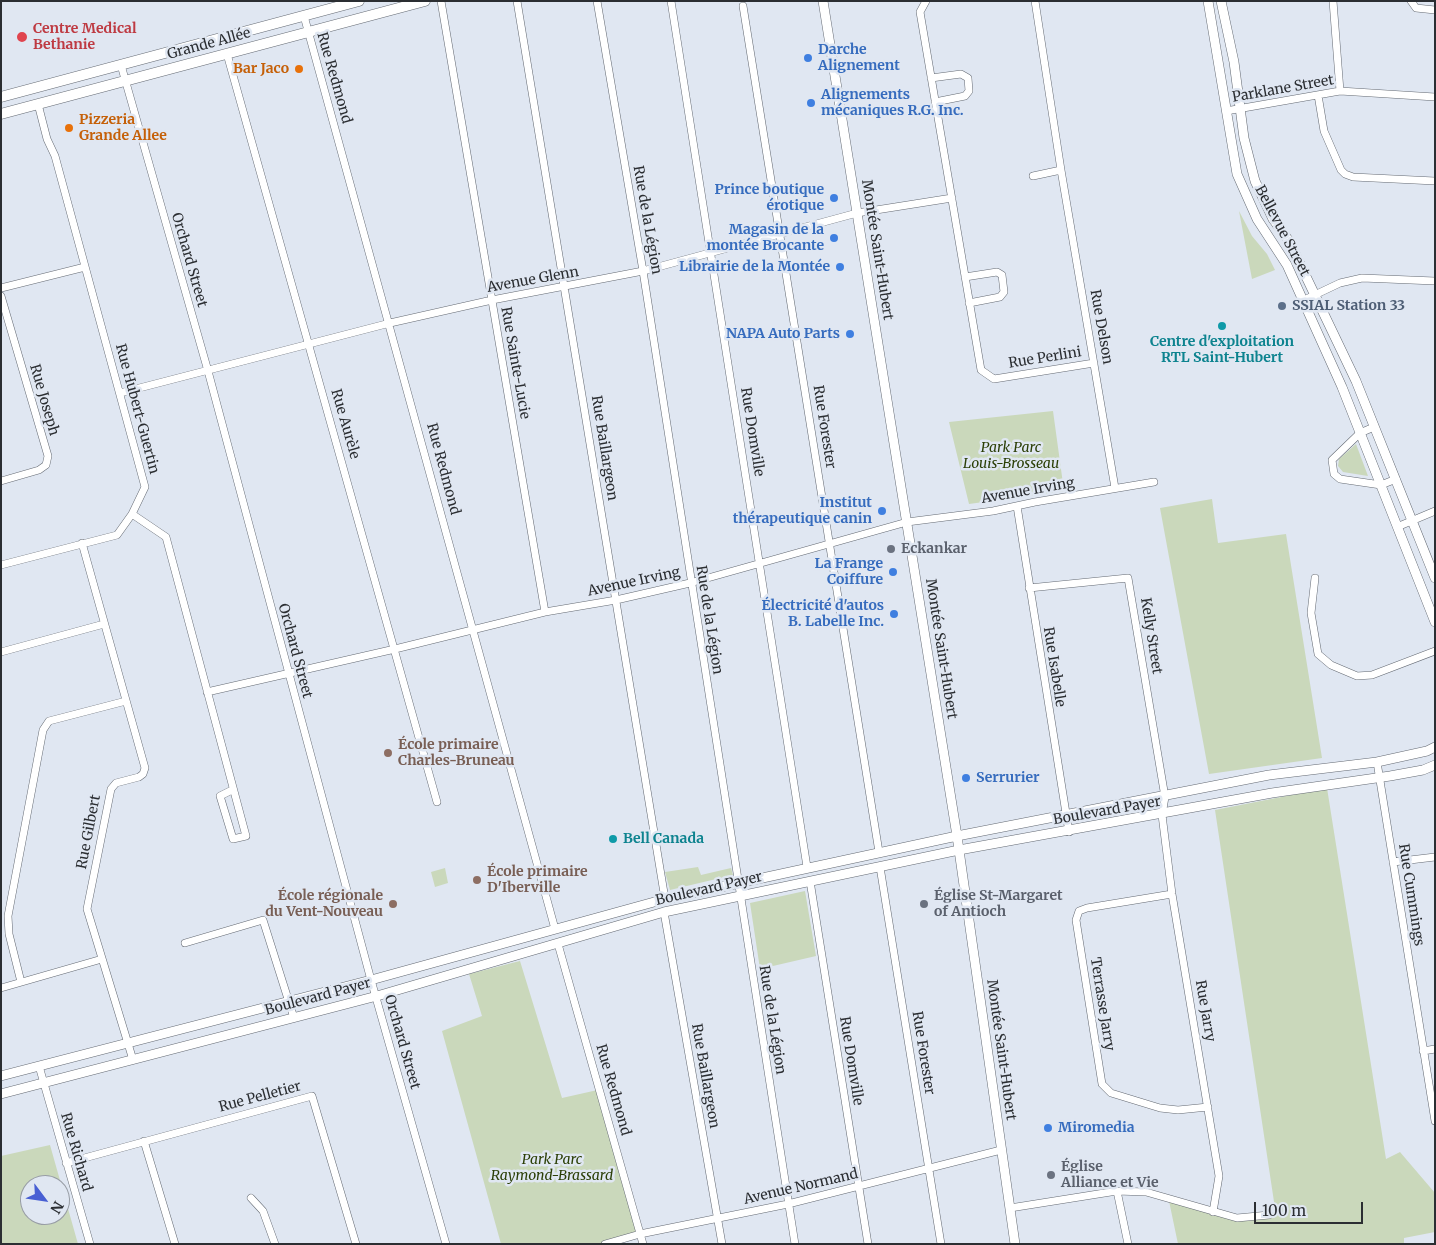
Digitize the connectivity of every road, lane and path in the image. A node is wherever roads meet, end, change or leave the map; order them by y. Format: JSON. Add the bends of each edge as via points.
{"nodes":[{"id":1,"x":359,"y":1,"type":"edge"},
{"id":2,"x":424,"y":1,"type":"edge"},
{"id":3,"x":441,"y":1,"type":"edge"},
{"id":4,"x":517,"y":1,"type":"edge"},
{"id":5,"x":597,"y":1,"type":"edge"},
{"id":6,"x":671,"y":1,"type":"edge"},
{"id":7,"x":823,"y":1,"type":"edge"},
{"id":8,"x":926,"y":1,"type":"edge"},
{"id":9,"x":1035,"y":1,"type":"edge"},
{"id":10,"x":1208,"y":1,"type":"edge"},
{"id":11,"x":1221,"y":1,"type":"edge"},
{"id":12,"x":1333,"y":1,"type":"edge"},
{"id":13,"x":1411,"y":1,"type":"edge"},
{"id":14,"x":743,"y":6,"type":"dead end"},
{"id":15,"x":1430,"y":7,"type":"edge"},
{"id":16,"x":304,"y":16,"type":"junction"},
{"id":17,"x":308,"y":32,"type":"junction"},
{"id":18,"x":228,"y":54,"type":"junction"},
{"id":19,"x":121,"y":65,"type":"junction"},
{"id":20,"x":931,"y":78,"type":"junction"},
{"id":21,"x":126,"y":81,"type":"junction"},
{"id":22,"x":1340,"y":91,"type":"junction"},
{"id":23,"x":1318,"y":95,"type":"junction"},
{"id":24,"x":1,"y":97,"type":"edge"},
{"id":25,"x":1435,"y":97,"type":"edge"},
{"id":26,"x":935,"y":102,"type":"junction"},
{"id":27,"x":38,"y":104,"type":"junction"},
{"id":28,"x":1242,"y":109,"type":"junction"},
{"id":29,"x":1226,"y":111,"type":"junction"},
{"id":30,"x":1,"y":114,"type":"edge"},
{"id":31,"x":1060,"y":170,"type":"junction"},
{"id":32,"x":1033,"y":176,"type":"dead end"},
{"id":33,"x":1435,"y":181,"type":"edge"},
{"id":34,"x":952,"y":198,"type":"junction"},
{"id":35,"x":857,"y":213,"type":"junction"},
{"id":36,"x":780,"y":232,"type":"junction"},
{"id":37,"x":710,"y":253,"type":"junction"},
{"id":38,"x":85,"y":267,"type":"junction"},
{"id":39,"x":643,"y":271,"type":"junction"},
{"id":40,"x":965,"y":277,"type":"junction"},
{"id":41,"x":1435,"y":281,"type":"edge"},
{"id":42,"x":1,"y":288,"type":"edge"},
{"id":43,"x":564,"y":288,"type":"junction"},
{"id":44,"x":1315,"y":294,"type":"junction"},
{"id":45,"x":1,"y":296,"type":"edge"},
{"id":46,"x":492,"y":300,"type":"junction"},
{"id":47,"x":1302,"y":301,"type":"junction"},
{"id":48,"x":969,"y":303,"type":"junction"},
{"id":49,"x":390,"y":323,"type":"junction"},
{"id":50,"x":310,"y":343,"type":"junction"},
{"id":51,"x":1094,"y":363,"type":"junction"},
{"id":52,"x":208,"y":371,"type":"junction"},
{"id":53,"x":120,"y":393,"type":"junction"},
{"id":54,"x":1374,"y":427,"type":"junction"},
{"id":55,"x":1360,"y":433,"type":"junction"},
{"id":56,"x":1396,"y":479,"type":"junction"},
{"id":57,"x":1,"y":481,"type":"edge"},
{"id":58,"x":1154,"y":482,"type":"dead end"},
{"id":59,"x":1380,"y":486,"type":"junction"},
{"id":60,"x":1115,"y":488,"type":"junction"},
{"id":61,"x":1018,"y":506,"type":"junction"},
{"id":62,"x":1435,"y":511,"type":"edge"},
{"id":63,"x":132,"y":514,"type":"junction"},
{"id":64,"x":1412,"y":521,"type":"junction"},
{"id":65,"x":907,"y":522,"type":"junction"},
{"id":66,"x":1397,"y":527,"type":"junction"},
{"id":67,"x":82,"y":543,"type":"junction"},
{"id":68,"x":830,"y":544,"type":"junction"},
{"id":69,"x":760,"y":562,"type":"junction"},
{"id":70,"x":1,"y":565,"type":"edge"},
{"id":71,"x":1315,"y":578,"type":"dead end"},
{"id":72,"x":1435,"y":578,"type":"edge"},
{"id":73,"x":690,"y":583,"type":"junction"},
{"id":74,"x":1029,"y":588,"type":"junction"},
{"id":75,"x":616,"y":600,"type":"junction"},
{"id":76,"x":545,"y":612,"type":"junction"},
{"id":77,"x":1435,"y":622,"type":"edge"},
{"id":78,"x":104,"y":624,"type":"junction"},
{"id":79,"x":474,"y":630,"type":"junction"},
{"id":80,"x":395,"y":649,"type":"junction"},
{"id":81,"x":1435,"y":650,"type":"edge"},
{"id":82,"x":1,"y":652,"type":"edge"},
{"id":83,"x":288,"y":673,"type":"junction"},
{"id":84,"x":207,"y":692,"type":"junction"},
{"id":85,"x":126,"y":701,"type":"junction"},
{"id":86,"x":1435,"y":747,"type":"edge"},
{"id":87,"x":1377,"y":762,"type":"junction"},
{"id":88,"x":1435,"y":765,"type":"edge"},
{"id":89,"x":1380,"y":778,"type":"junction"},
{"id":90,"x":232,"y":790,"type":"junction"},
{"id":91,"x":1165,"y":797,"type":"junction"},
{"id":92,"x":437,"y":802,"type":"dead end"},
{"id":93,"x":1162,"y":815,"type":"junction"},
{"id":94,"x":1065,"y":816,"type":"junction"},
{"id":95,"x":1069,"y":832,"type":"junction"},
{"id":96,"x":957,"y":836,"type":"junction"},
{"id":97,"x":959,"y":850,"type":"junction"},
{"id":98,"x":880,"y":852,"type":"junction"},
{"id":99,"x":1435,"y":857,"type":"edge"},
{"id":100,"x":1393,"y":862,"type":"junction"},
{"id":101,"x":807,"y":867,"type":"junction"},
{"id":102,"x":880,"y":867,"type":"junction"},
{"id":103,"x":810,"y":881,"type":"junction"},
{"id":104,"x":740,"y":882,"type":"junction"},
{"id":105,"x":1172,"y":894,"type":"junction"},
{"id":106,"x":740,"y":895,"type":"junction"},
{"id":107,"x":665,"y":899,"type":"junction"},
{"id":108,"x":664,"y":912,"type":"junction"},
{"id":109,"x":555,"y":929,"type":"junction"},
{"id":110,"x":185,"y":943,"type":"dead end"},
{"id":111,"x":558,"y":944,"type":"junction"},
{"id":112,"x":102,"y":959,"type":"junction"},
{"id":113,"x":371,"y":980,"type":"junction"},
{"id":114,"x":21,"y":982,"type":"junction"},
{"id":115,"x":1,"y":988,"type":"edge"},
{"id":116,"x":377,"y":996,"type":"junction"},
{"id":117,"x":288,"y":1001,"type":"junction"},
{"id":118,"x":294,"y":1018,"type":"junction"},
{"id":119,"x":126,"y":1043,"type":"junction"},
{"id":120,"x":1435,"y":1049,"type":"edge"},
{"id":121,"x":1423,"y":1050,"type":"junction"},
{"id":122,"x":133,"y":1060,"type":"junction"},
{"id":123,"x":39,"y":1066,"type":"junction"},
{"id":124,"x":1,"y":1076,"type":"edge"},
{"id":125,"x":44,"y":1084,"type":"junction"},
{"id":126,"x":1,"y":1094,"type":"edge"},
{"id":127,"x":1208,"y":1107,"type":"junction"},
{"id":128,"x":1435,"y":1121,"type":"edge"},
{"id":129,"x":144,"y":1141,"type":"junction"},
{"id":130,"x":1001,"y":1150,"type":"junction"},
{"id":131,"x":66,"y":1162,"type":"junction"},
{"id":132,"x":929,"y":1168,"type":"junction"},
{"id":133,"x":859,"y":1187,"type":"junction"},
{"id":134,"x":1117,"y":1191,"type":"junction"},
{"id":135,"x":251,"y":1198,"type":"dead end"},
{"id":136,"x":788,"y":1204,"type":"junction"},
{"id":137,"x":1010,"y":1208,"type":"junction"},
{"id":138,"x":1213,"y":1212,"type":"junction"},
{"id":139,"x":1269,"y":1216,"type":"dead end"},
{"id":140,"x":717,"y":1219,"type":"junction"},
{"id":141,"x":640,"y":1234,"type":"junction"},
{"id":142,"x":90,"y":1244,"type":"edge"},
{"id":143,"x":175,"y":1244,"type":"edge"},
{"id":144,"x":275,"y":1244,"type":"edge"},
{"id":145,"x":356,"y":1244,"type":"edge"},
{"id":146,"x":446,"y":1244,"type":"edge"},
{"id":147,"x":605,"y":1244,"type":"edge"},
{"id":148,"x":643,"y":1244,"type":"edge"},
{"id":149,"x":722,"y":1244,"type":"edge"},
{"id":150,"x":795,"y":1244,"type":"edge"},
{"id":151,"x":868,"y":1244,"type":"edge"},
{"id":152,"x":941,"y":1244,"type":"edge"},
{"id":153,"x":1015,"y":1244,"type":"edge"},
{"id":154,"x":1128,"y":1244,"type":"edge"}],
"edges":[{"from":1,"to":16,"type":"main road","name":"Grande Allée"},
{"from":2,"to":17,"type":"main road","name":"Grande Allée"},
{"from":3,"to":46,"type":"street","name":"Rue Sainte-Lucie"},
{"from":4,"to":43,"type":"street","name":"Rue Baillargeon"},
{"from":5,"to":39,"type":"street","name":"Rue de la Légion"},
{"from":6,"to":37,"type":"street","name":"Rue Domville"},
{"from":7,"to":35,"type":"street","name":"Montée Saint-Hubert"},
{"from":8,"to":20,"type":"street","name":"Rue Perlini","via":[[920,12]]},
{"from":9,"to":31,"type":"street","name":"Rue Delson"},
{"from":10,"to":29,"type":"street","name":"Bellevue Street"},
{"from":11,"to":28,"type":"street","name":"Bellevue Street"},
{"from":12,"to":22,"type":"street"},
{"from":13,"to":15,"type":"street","via":[[1416,8]]},
{"from":14,"to":36,"type":"street","name":"Rue Forester"},
{"from":16,"to":17,"type":"street","name":"Rue Redmond"},
{"from":16,"to":19,"type":"main road","name":"Grande Allée"},
{"from":17,"to":18,"type":"main road","name":"Grande Allée"},
{"from":17,"to":49,"type":"street","name":"Rue Redmond"},
{"from":18,"to":21,"type":"main road","name":"Grande Allée"},
{"from":18,"to":50,"type":"street","name":"Rue Aurèle"},
{"from":19,"to":21,"type":"street","name":"Orchard Street"},
{"from":19,"to":24,"type":"main road","name":"Grande Allée"},
{"from":20,"to":26,"type":"street","name":"Rue Perlini"},
{"from":20,"to":26,"type":"street","via":[[961,74],[968,78],[969,92],[965,96]]},
{"from":21,"to":27,"type":"main road","name":"Grande Allée"},
{"from":21,"to":52,"type":"street","name":"Orchard Street"},
{"from":22,"to":23,"type":"street","name":"Parklane Street"},
{"from":22,"to":25,"type":"street","name":"Parklane Street"},
{"from":23,"to":28,"type":"street","name":"Parklane Street"},
{"from":23,"to":33,"type":"street","via":[[1324,131],[1345,174]]},
{"from":26,"to":34,"type":"street","name":"Rue Perlini"},
{"from":27,"to":30,"type":"main road","name":"Grande Allée"},
{"from":27,"to":38,"type":"street","name":"Rue Hubert-Guertin"},
{"from":28,"to":29,"type":"street","name":"Parklane Street"},
{"from":28,"to":44,"type":"street","name":"Bellevue Street","via":[[1244,138],[1255,181]]},
{"from":29,"to":47,"type":"street","name":"Bellevue Street","via":[[1237,174],[1257,220],[1287,265]]},
{"from":31,"to":32,"type":"street"},
{"from":31,"to":51,"type":"street","name":"Rue Delson"},
{"from":34,"to":35,"type":"street","name":"Avenue Glenn"},
{"from":34,"to":40,"type":"street","name":"Rue Perlini"},
{"from":35,"to":36,"type":"street","name":"Avenue Glenn"},
{"from":35,"to":65,"type":"street","name":"Montée Saint-Hubert"},
{"from":36,"to":37,"type":"street","name":"Avenue Glenn"},
{"from":36,"to":68,"type":"street","name":"Rue Forester"},
{"from":37,"to":39,"type":"street","name":"Avenue Glenn"},
{"from":37,"to":69,"type":"street","name":"Rue Domville"},
{"from":38,"to":42,"type":"street"},
{"from":38,"to":53,"type":"street","name":"Rue Hubert-Guertin"},
{"from":39,"to":43,"type":"street","name":"Avenue Glenn"},
{"from":39,"to":73,"type":"street","name":"Rue de la Légion"},
{"from":40,"to":48,"type":"street","name":"Rue Perlini"},
{"from":40,"to":48,"type":"street","via":[[997,272],[1002,275],[1004,292],[1000,297]]},
{"from":41,"to":44,"type":"street","via":[[1362,278]]},
{"from":43,"to":46,"type":"street","name":"Avenue Glenn"},
{"from":43,"to":75,"type":"street","name":"Rue Baillargeon"},
{"from":44,"to":47,"type":"street"},
{"from":44,"to":54,"type":"street","name":"Bellevue Street"},
{"from":45,"to":57,"type":"street","name":"Rue Joseph","via":[[48,456],[46,465],[40,470]]},
{"from":46,"to":49,"type":"street","name":"Avenue Glenn"},
{"from":46,"to":76,"type":"street","name":"Rue Sainte-Lucie"},
{"from":47,"to":55,"type":"street","name":"Bellevue Street"},
{"from":48,"to":51,"type":"street","name":"Rue Perlini","via":[[981,370],[994,379]]},
{"from":49,"to":50,"type":"street","name":"Avenue Glenn"},
{"from":49,"to":79,"type":"street","name":"Rue Redmond"},
{"from":50,"to":52,"type":"street","name":"Avenue Glenn"},
{"from":50,"to":80,"type":"street","name":"Rue Aurèle"},
{"from":51,"to":60,"type":"street","name":"Rue Delson"},
{"from":52,"to":53,"type":"street","name":"Avenue Glenn"},
{"from":52,"to":83,"type":"street","name":"Orchard Street"},
{"from":53,"to":63,"type":"street","name":"Rue Hubert-Guertin","via":[[145,487]]},
{"from":54,"to":55,"type":"street"},
{"from":54,"to":56,"type":"street","name":"Bellevue Street"},
{"from":55,"to":59,"type":"street","name":"Bellevue Street"},
{"from":55,"to":59,"type":"street","via":[[1332,460],[1334,474],[1340,479]]},
{"from":56,"to":59,"type":"street"},
{"from":56,"to":64,"type":"street","name":"Bellevue Street"},
{"from":58,"to":60,"type":"street","name":"Avenue Irving"},
{"from":59,"to":66,"type":"street","name":"Bellevue Street"},
{"from":60,"to":61,"type":"street","name":"Avenue Irving"},
{"from":61,"to":65,"type":"street","name":"Avenue Irving"},
{"from":61,"to":74,"type":"street","name":"Rue Isabelle"},
{"from":62,"to":64,"type":"street"},
{"from":63,"to":67,"type":"street","name":"Rue Hubert-Guertin","via":[[117,535]]},
{"from":63,"to":84,"type":"street","via":[[166,537]]},
{"from":64,"to":66,"type":"street"},
{"from":64,"to":72,"type":"street","name":"Bellevue Street"},
{"from":65,"to":68,"type":"street","name":"Avenue Irving"},
{"from":65,"to":96,"type":"street","name":"Montée Saint-Hubert"},
{"from":66,"to":77,"type":"street","name":"Bellevue Street"},
{"from":67,"to":70,"type":"street","name":"Rue Hubert-Guertin"},
{"from":67,"to":78,"type":"street","name":"Rue Gilbert"},
{"from":68,"to":69,"type":"street","name":"Avenue Irving"},
{"from":68,"to":98,"type":"street","name":"Rue Forester"},
{"from":69,"to":73,"type":"street","name":"Avenue Irving"},
{"from":69,"to":101,"type":"street","name":"Rue Domville"},
{"from":71,"to":81,"type":"street","via":[[1311,612],[1318,654],[1330,665],[1357,676],[1372,675]]},
{"from":73,"to":75,"type":"street","name":"Avenue Irving"},
{"from":73,"to":104,"type":"street","name":"Rue de la Légion"},
{"from":74,"to":91,"type":"street","name":"Kelly Street","via":[[1128,578]]},
{"from":74,"to":94,"type":"street","name":"Rue Isabelle"},
{"from":75,"to":76,"type":"street","name":"Avenue Irving"},
{"from":75,"to":107,"type":"street","name":"Rue Baillargeon"},
{"from":76,"to":79,"type":"street","name":"Avenue Irving"},
{"from":78,"to":82,"type":"street"},
{"from":78,"to":85,"type":"street","name":"Rue Gilbert"},
{"from":79,"to":80,"type":"street","name":"Avenue Irving"},
{"from":79,"to":109,"type":"street","name":"Rue Redmond"},
{"from":80,"to":83,"type":"street","name":"Avenue Irving"},
{"from":80,"to":92,"type":"street","name":"Rue Aurèle"},
{"from":83,"to":84,"type":"street","name":"Avenue Irving"},
{"from":83,"to":113,"type":"street","name":"Orchard Street"},
{"from":84,"to":90,"type":"street"},
{"from":85,"to":112,"type":"street","name":"Rue Gilbert","via":[[145,768],[139,777],[116,783],[111,789],[87,909]]},
{"from":85,"to":114,"type":"street","via":[[50,721],[44,730],[8,916],[8,934]]},
{"from":86,"to":87,"type":"street","name":"Boulevard Payer"},
{"from":87,"to":89,"type":"street","name":"Rue Cummings"},
{"from":87,"to":91,"type":"street","name":"Boulevard Payer","via":[[1269,775]]},
{"from":88,"to":89,"type":"street","name":"Boulevard Payer"},
{"from":89,"to":93,"type":"street","name":"Boulevard Payer","via":[[1272,793]]},
{"from":89,"to":100,"type":"street","name":"Rue Cummings"},
{"from":90,"to":90,"type":"street","via":[[246,836],[233,839],[220,796]]},
{"from":91,"to":93,"type":"street","name":"Rue Jarry"},
{"from":91,"to":94,"type":"street","name":"Boulevard Payer"},
{"from":93,"to":95,"type":"street","name":"Boulevard Payer"},
{"from":93,"to":105,"type":"street","name":"Rue Jarry"},
{"from":94,"to":95,"type":"street","name":"Rue Isabelle"},
{"from":94,"to":96,"type":"street","name":"Boulevard Payer"},
{"from":95,"to":97,"type":"street","name":"Boulevard Payer"},
{"from":96,"to":97,"type":"street","name":"Montée Saint-Hubert"},
{"from":96,"to":98,"type":"street","name":"Boulevard Payer"},
{"from":97,"to":102,"type":"street","name":"Boulevard Payer"},
{"from":97,"to":130,"type":"street","name":"Montée Saint-Hubert"},
{"from":98,"to":101,"type":"street","name":"Boulevard Payer"},
{"from":99,"to":100,"type":"street"},
{"from":100,"to":121,"type":"street","name":"Rue Cummings"},
{"from":101,"to":104,"type":"street","name":"Boulevard Payer"},
{"from":102,"to":103,"type":"street","name":"Boulevard Payer"},
{"from":102,"to":132,"type":"street","name":"Rue Forester"},
{"from":103,"to":106,"type":"street","name":"Boulevard Payer"},
{"from":103,"to":133,"type":"street","name":"Rue Domville"},
{"from":104,"to":106,"type":"street","name":"Rue de la Légion"},
{"from":104,"to":107,"type":"street","name":"Boulevard Payer"},
{"from":105,"to":127,"type":"street","name":"Rue Jarry"},
{"from":105,"to":127,"type":"street","name":"Terrasse Jarry","via":[[1086,908],[1080,911],[1076,920],[1100,1074],[1105,1089],[1111,1093],[1160,1108]]},
{"from":106,"to":108,"type":"street","name":"Boulevard Payer"},
{"from":106,"to":136,"type":"street","name":"Rue de la Légion"},
{"from":107,"to":109,"type":"street","name":"Boulevard Payer"},
{"from":108,"to":111,"type":"street","name":"Boulevard Payer"},
{"from":108,"to":140,"type":"street","name":"Rue Baillargeon"},
{"from":109,"to":113,"type":"street","name":"Boulevard Payer"},
{"from":110,"to":117,"type":"street","via":[[263,920]]},
{"from":111,"to":116,"type":"street","name":"Boulevard Payer"},
{"from":111,"to":141,"type":"street","name":"Rue Redmond"},
{"from":112,"to":114,"type":"street"},
{"from":112,"to":119,"type":"street","name":"Rue Gilbert"},
{"from":113,"to":116,"type":"street","name":"Orchard Street"},
{"from":113,"to":117,"type":"street","name":"Boulevard Payer"},
{"from":114,"to":115,"type":"street"},
{"from":116,"to":118,"type":"street","name":"Boulevard Payer"},
{"from":116,"to":146,"type":"street","name":"Orchard Street"},
{"from":117,"to":118,"type":"street"},
{"from":117,"to":119,"type":"street","name":"Boulevard Payer"},
{"from":118,"to":122,"type":"street","name":"Boulevard Payer"},
{"from":119,"to":122,"type":"street","name":"Rue Gilbert"},
{"from":119,"to":123,"type":"street","name":"Boulevard Payer"},
{"from":120,"to":121,"type":"street"},
{"from":121,"to":128,"type":"street","name":"Rue Cummings"},
{"from":122,"to":125,"type":"street","name":"Boulevard Payer"},
{"from":123,"to":124,"type":"street","name":"Boulevard Payer"},
{"from":123,"to":125,"type":"street","name":"Rue Richard"},
{"from":125,"to":126,"type":"street","name":"Boulevard Payer"},
{"from":125,"to":131,"type":"street","name":"Rue Richard"},
{"from":127,"to":138,"type":"street","name":"Rue Jarry","via":[[1219,1176]]},
{"from":129,"to":131,"type":"street","name":"Rue Pelletier"},
{"from":129,"to":143,"type":"street"},
{"from":129,"to":145,"type":"street","name":"Rue Pelletier","via":[[312,1096]]},
{"from":130,"to":132,"type":"street","name":"Avenue Normand"},
{"from":130,"to":137,"type":"street","name":"Montée Saint-Hubert"},
{"from":131,"to":142,"type":"street","name":"Rue Richard"},
{"from":132,"to":133,"type":"street","name":"Avenue Normand"},
{"from":132,"to":152,"type":"street","name":"Rue Forester"},
{"from":133,"to":136,"type":"street","name":"Avenue Normand"},
{"from":133,"to":151,"type":"street","name":"Rue Domville"},
{"from":134,"to":137,"type":"street"},
{"from":134,"to":138,"type":"street","via":[[1146,1192]]},
{"from":134,"to":154,"type":"street"},
{"from":135,"to":144,"type":"street","via":[[263,1211]]},
{"from":136,"to":140,"type":"street","name":"Avenue Normand"},
{"from":136,"to":150,"type":"street","name":"Rue de la Légion"},
{"from":137,"to":153,"type":"street","name":"Montée Saint-Hubert"},
{"from":138,"to":139,"type":"street","via":[[1237,1218]]},
{"from":140,"to":141,"type":"street","name":"Avenue Normand"},
{"from":140,"to":149,"type":"street","name":"Rue Baillargeon"},
{"from":141,"to":147,"type":"street","name":"Avenue Normand"},
{"from":141,"to":148,"type":"street","name":"Rue Redmond"}]}
